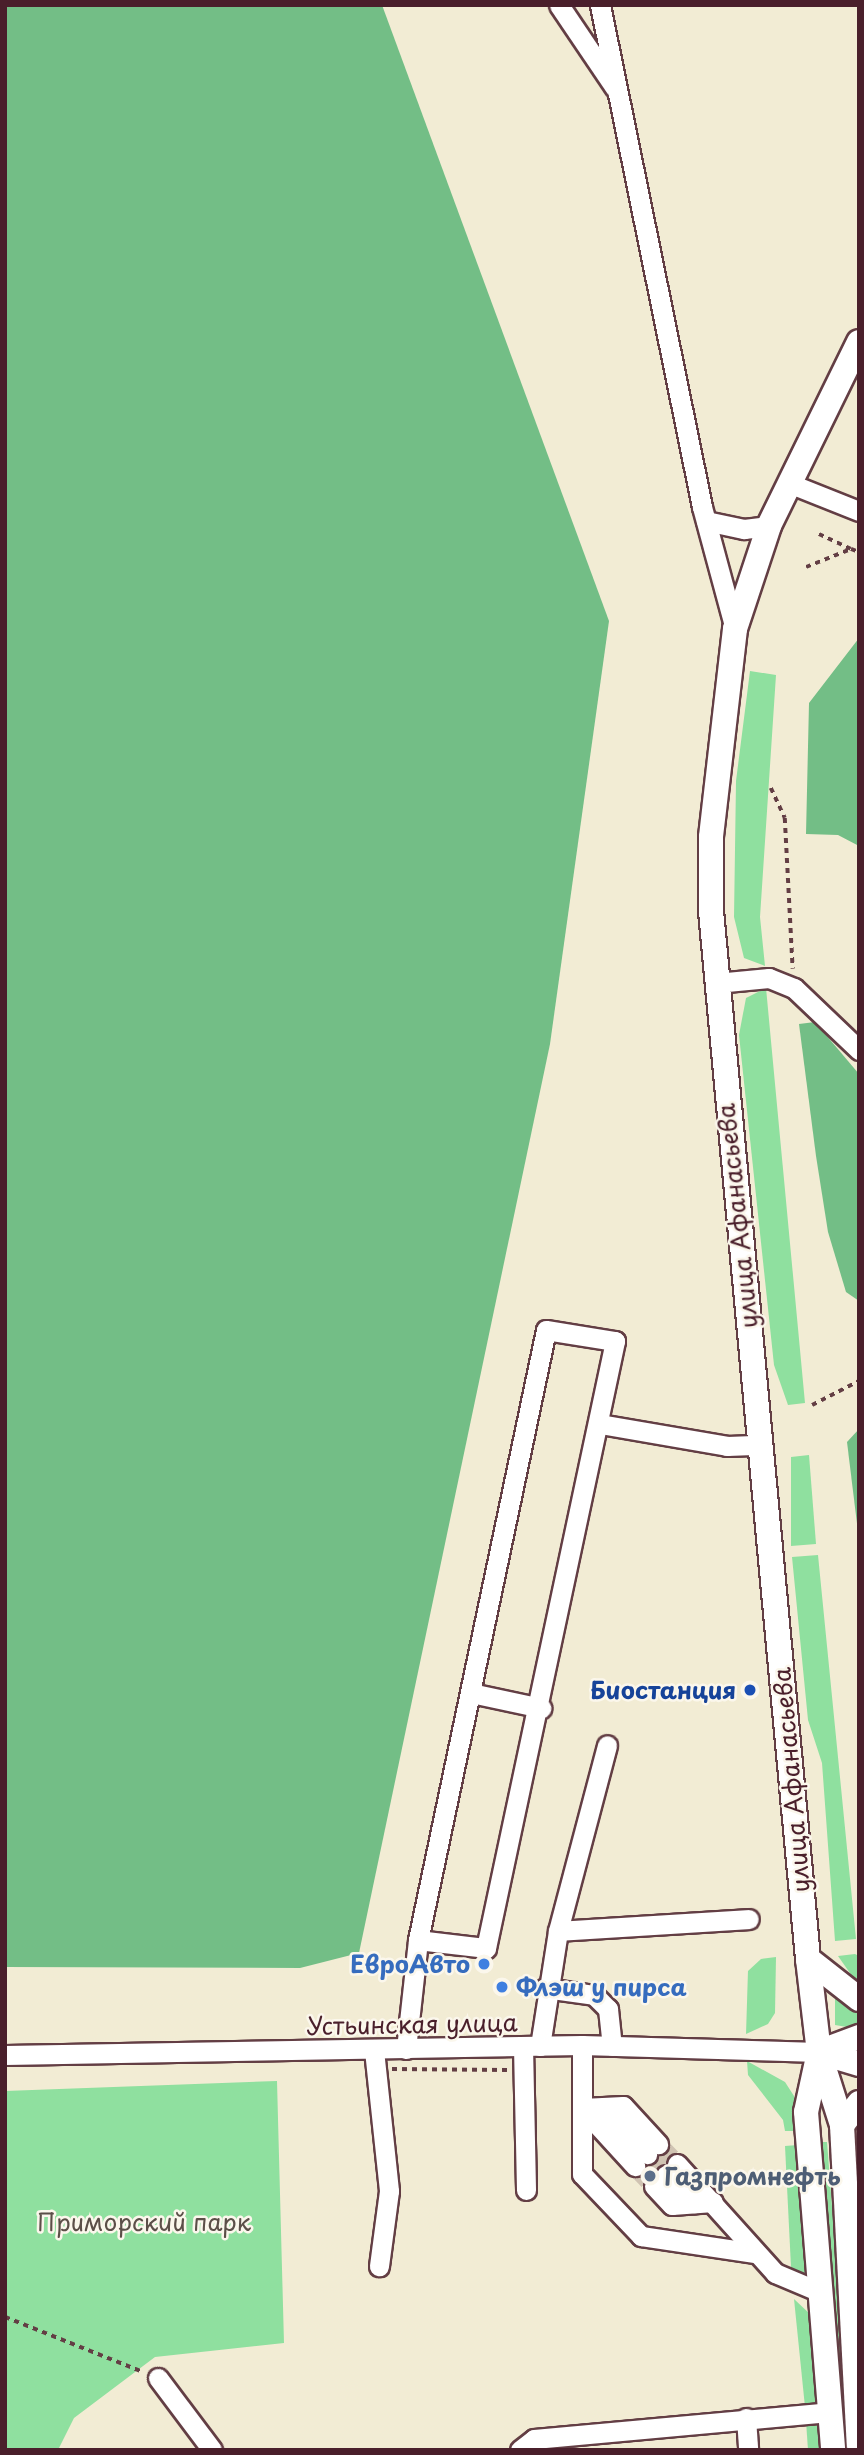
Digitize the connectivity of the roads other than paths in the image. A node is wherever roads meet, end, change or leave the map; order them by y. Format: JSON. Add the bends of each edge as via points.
{"nodes":[{"id":1,"x":559,"y":5,"type":"edge"},
{"id":2,"x":600,"y":5,"type":"edge"},
{"id":3,"x":621,"y":97,"type":"junction"},
{"id":4,"x":859,"y":342,"type":"edge"},
{"id":5,"x":791,"y":484,"type":"junction"},
{"id":6,"x":859,"y":511,"type":"edge"},
{"id":7,"x":706,"y":521,"type":"junction"},
{"id":8,"x":769,"y":526,"type":"junction"},
{"id":9,"x":735,"y":629,"type":"junction"},
{"id":10,"x":716,"y":983,"type":"junction"},
{"id":11,"x":859,"y":1050,"type":"edge"},
{"id":12,"x":600,"y":1424,"type":"junction"},
{"id":13,"x":760,"y":1445,"type":"junction"},
{"id":14,"x":471,"y":1693,"type":"junction"},
{"id":15,"x":541,"y":1708,"type":"junction"},
{"id":16,"x":607,"y":1745,"type":"dead end"},
{"id":17,"x":749,"y":1919,"type":"dead end"},
{"id":18,"x":558,"y":1931,"type":"junction"},
{"id":19,"x":418,"y":1940,"type":"junction"},
{"id":20,"x":807,"y":1959,"type":"junction"},
{"id":21,"x":545,"y":1988,"type":"junction"},
{"id":22,"x":859,"y":1999,"type":"edge"},
{"id":23,"x":859,"y":2036,"type":"edge"},
{"id":24,"x":582,"y":2045,"type":"junction"},
{"id":25,"x":531,"y":2046,"type":"junction"},
{"id":26,"x":612,"y":2046,"type":"junction"},
{"id":27,"x":406,"y":2049,"type":"junction"},
{"id":28,"x":819,"y":2052,"type":"junction"},
{"id":29,"x":5,"y":2055,"type":"edge"},
{"id":30,"x":375,"y":2060,"type":"junction"},
{"id":31,"x":859,"y":2064,"type":"edge"},
{"id":32,"x":859,"y":2103,"type":"edge"},
{"id":33,"x":582,"y":2108,"type":"junction"},
{"id":34,"x":842,"y":2125,"type":"junction"},
{"id":35,"x":526,"y":2190,"type":"dead end"},
{"id":36,"x":703,"y":2203,"type":"junction"},
{"id":37,"x":755,"y":2253,"type":"junction"},
{"id":38,"x":379,"y":2266,"type":"dead end"},
{"id":39,"x":821,"y":2292,"type":"junction"},
{"id":40,"x":158,"y":2378,"type":"road end"},
{"id":41,"x":832,"y":2412,"type":"junction"},
{"id":42,"x":746,"y":2418,"type":"junction"},
{"id":43,"x":859,"y":2446,"type":"edge"},
{"id":44,"x":212,"y":2450,"type":"edge"},
{"id":45,"x":520,"y":2450,"type":"edge"},
{"id":46,"x":748,"y":2450,"type":"edge"},
{"id":47,"x":833,"y":2450,"type":"edge"}],
"edges":[{"from":1,"to":3,"type":"street"},
{"from":2,"to":3,"type":"street"},
{"from":3,"to":7,"type":"street"},
{"from":4,"to":5,"type":"main road","name":"улица Афанасьева"},
{"from":5,"to":6,"type":"street"},
{"from":5,"to":8,"type":"main road","name":"улица Афанасьева"},
{"from":7,"to":8,"type":"street","via":[[744,529]]},
{"from":7,"to":9,"type":"street"},
{"from":8,"to":9,"type":"main road","name":"улица Афанасьева"},
{"from":9,"to":10,"type":"main road","name":"улица Афанасьева","via":[[711,837]]},
{"from":10,"to":11,"type":"street","via":[[769,978],[794,988]]},
{"from":10,"to":13,"type":"main road","name":"улица Афанасьева"},
{"from":12,"to":13,"type":"street","via":[[727,1446]]},
{"from":12,"to":14,"type":"street","via":[[615,1341],[546,1330]]},
{"from":12,"to":15,"type":"street"},
{"from":13,"to":20,"type":"main road","name":"улица Афанасьева"},
{"from":14,"to":15,"type":"street"},
{"from":14,"to":19,"type":"street"},
{"from":15,"to":19,"type":"street","via":[[486,1948]]},
{"from":16,"to":18,"type":"street"},
{"from":17,"to":18,"type":"street"},
{"from":18,"to":21,"type":"street"},
{"from":19,"to":27,"type":"street"},
{"from":20,"to":22,"type":"main road"},
{"from":20,"to":28,"type":"main road","name":"улица Афанасьева"},
{"from":21,"to":25,"type":"street"},
{"from":21,"to":26,"type":"street","via":[[594,1995],[608,2009]]},
{"from":23,"to":28,"type":"main road"},
{"from":24,"to":25,"type":"street","name":"Устьинская улица"},
{"from":24,"to":26,"type":"street","name":"Устьинская улица"},
{"from":24,"to":33,"type":"street"},
{"from":25,"to":27,"type":"street","name":"Устьинская улица"},
{"from":25,"to":35,"type":"street","via":[[523,2070]]},
{"from":26,"to":28,"type":"street","name":"Устьинская улица"},
{"from":27,"to":30,"type":"street","name":"Устьинская улица"},
{"from":28,"to":31,"type":"main road"},
{"from":28,"to":34,"type":"main road"},
{"from":28,"to":39,"type":"main road","via":[[806,2112]]},
{"from":29,"to":30,"type":"street","name":"Устьинская улица"},
{"from":30,"to":38,"type":"street","via":[[389,2190]]},
{"from":32,"to":34,"type":"main road"},
{"from":33,"to":33,"type":"street","via":[[623,2106],[647,2154]]},
{"from":33,"to":37,"type":"street","via":[[582,2174],[641,2236]]},
{"from":34,"to":43,"type":"main road"},
{"from":36,"to":36,"type":"street","via":[[666,2175],[671,2205]]},
{"from":36,"to":37,"type":"street"},
{"from":37,"to":39,"type":"street","via":[[775,2273]]},
{"from":39,"to":41,"type":"main road"},
{"from":40,"to":44,"type":"street"},
{"from":41,"to":42,"type":"street"},
{"from":41,"to":47,"type":"main road"},
{"from":42,"to":45,"type":"street","via":[[534,2439]]},
{"from":42,"to":46,"type":"street"}]}
